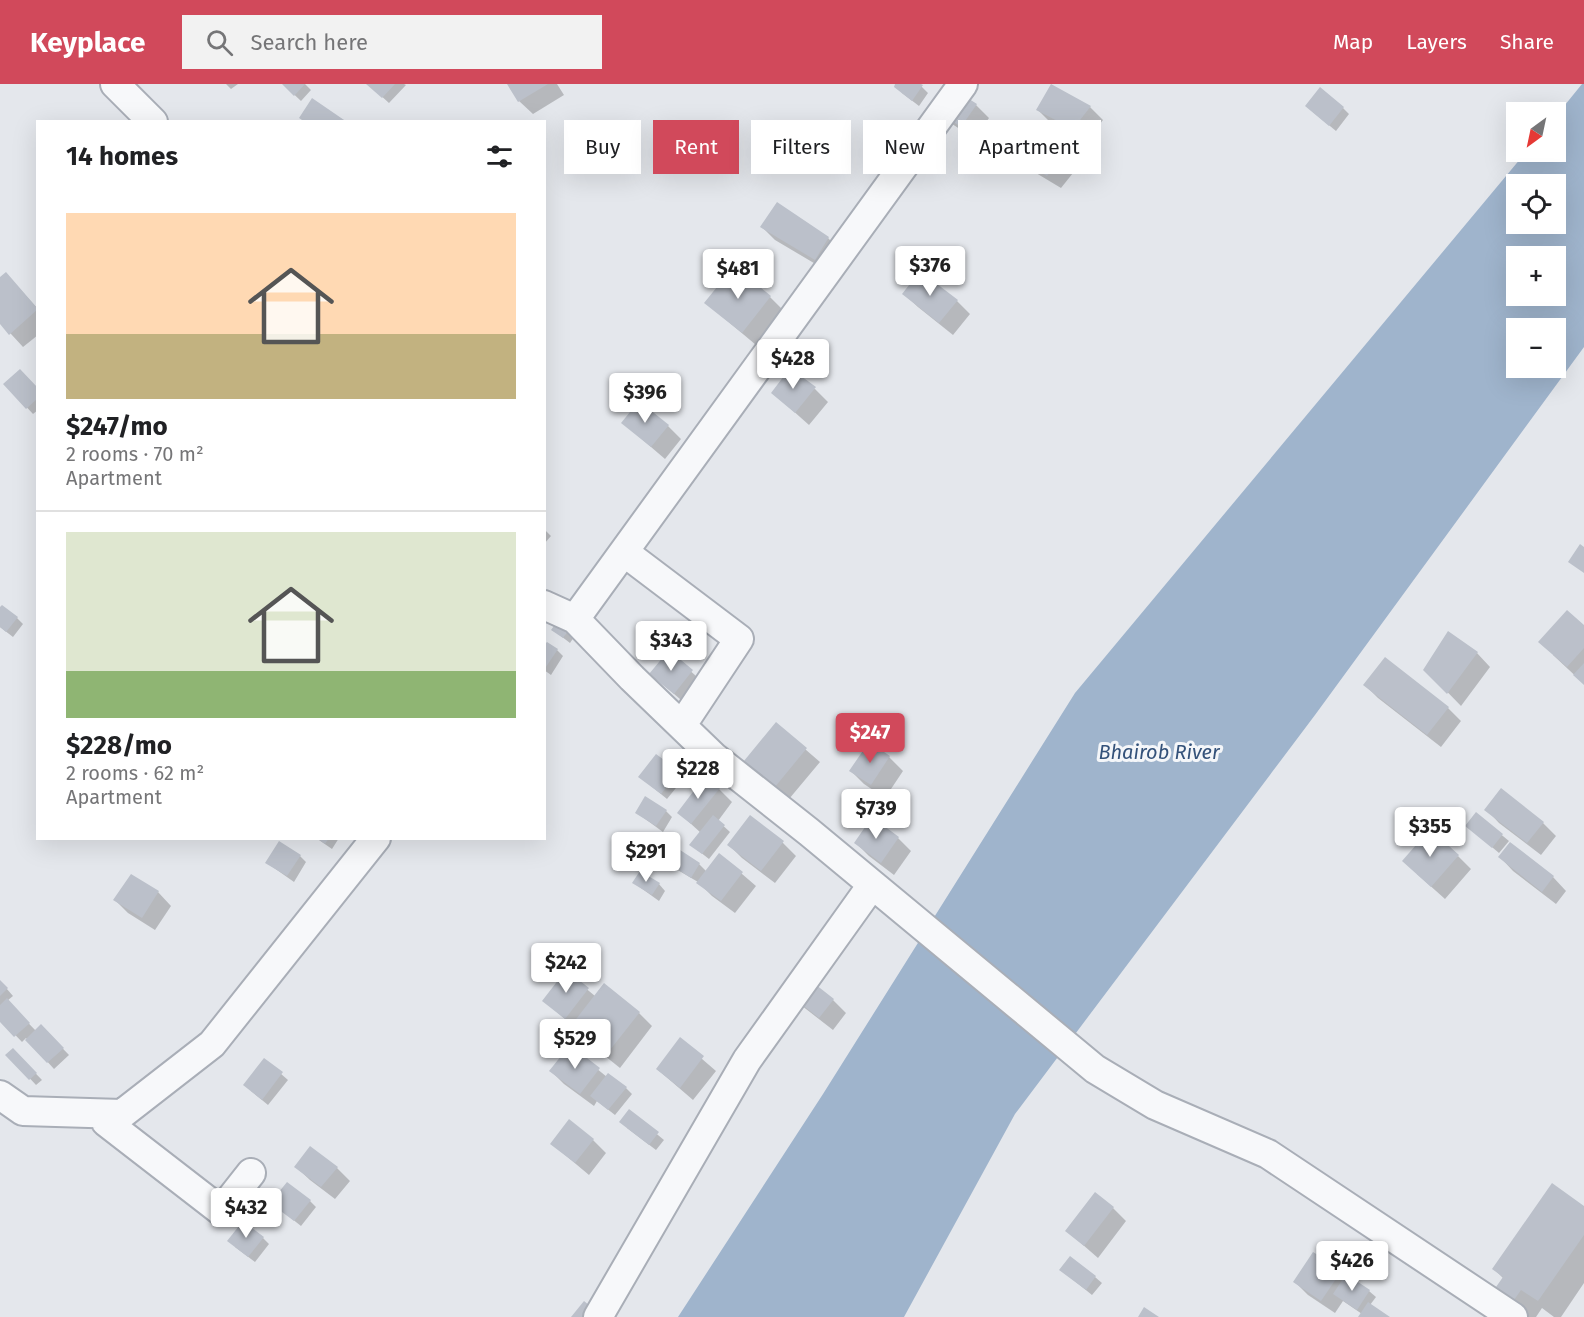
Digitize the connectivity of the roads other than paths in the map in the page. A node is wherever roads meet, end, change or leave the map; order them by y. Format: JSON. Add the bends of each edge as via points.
{"nodes":[{"id":1,"x":115,"y":84,"type":"edge"},
{"id":2,"x":963,"y":84,"type":"edge"},
{"id":3,"x":151,"y":120,"type":"edge"},
{"id":4,"x":624,"y":552,"type":"junction"},
{"id":5,"x":546,"y":618,"type":"edge"},
{"id":6,"x":575,"y":619,"type":"junction"},
{"id":7,"x":682,"y":725,"type":"junction"},
{"id":8,"x":374,"y":840,"type":"edge"},
{"id":9,"x":872,"y":885,"type":"junction"},
{"id":10,"x":0,"y":1095,"type":"edge"},
{"id":11,"x":106,"y":1122,"type":"dead end"},
{"id":12,"x":251,"y":1173,"type":"dead end"},
{"id":13,"x":598,"y":1317,"type":"edge"},
{"id":14,"x":1513,"y":1317,"type":"edge"}],
"edges":[{"from":1,"to":3,"type":"street"},
{"from":2,"to":4,"type":"street"},
{"from":4,"to":6,"type":"street"},
{"from":4,"to":7,"type":"street","via":[[739,639]]},
{"from":5,"to":6,"type":"street"},
{"from":6,"to":7,"type":"street"},
{"from":7,"to":9,"type":"street","via":[[714,757]]},
{"from":8,"to":10,"type":"street","via":[[212,1044],[122,1114],[23,1111]]},
{"from":9,"to":13,"type":"street","via":[[747,1059]]},
{"from":9,"to":14,"type":"street","via":[[1095,1069],[1155,1105],[1268,1154]]},
{"from":11,"to":12,"type":"street","via":[[221,1211]]}]}
